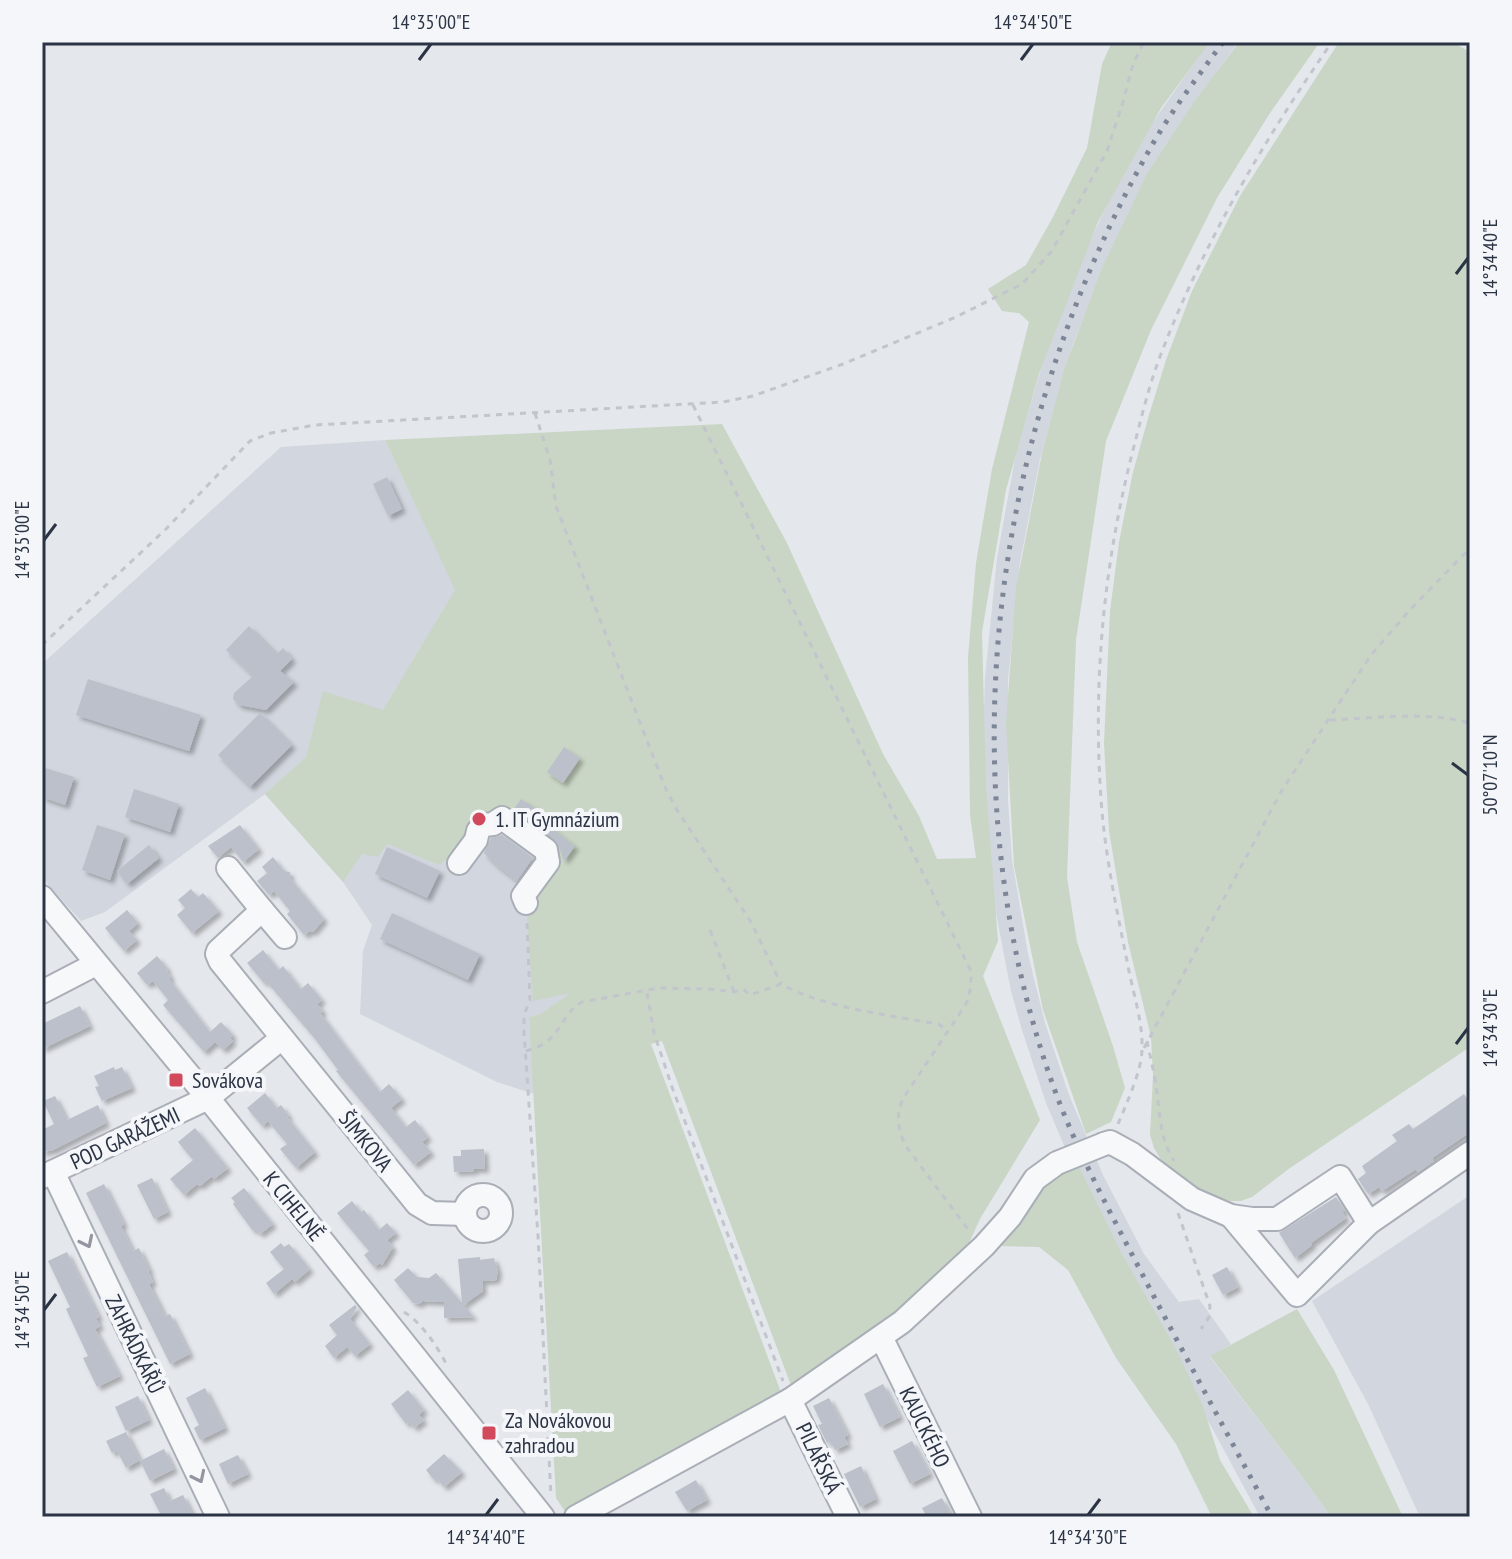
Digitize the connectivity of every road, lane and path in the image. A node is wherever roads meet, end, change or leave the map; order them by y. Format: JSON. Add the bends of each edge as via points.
{"nodes":[{"id":1,"x":1144,"y":42,"type":"edge"},
{"id":2,"x":1332,"y":42,"type":"edge"},
{"id":3,"x":693,"y":405,"type":"junction"},
{"id":4,"x":535,"y":413,"type":"junction"},
{"id":5,"x":1470,"y":548,"type":"edge"},
{"id":6,"x":42,"y":645,"type":"edge"},
{"id":7,"x":1329,"y":720,"type":"junction"},
{"id":8,"x":1470,"y":723,"type":"edge"},
{"id":9,"x":459,"y":863,"type":"dead end"},
{"id":10,"x":228,"y":868,"type":"dead end"},
{"id":11,"x":42,"y":897,"type":"edge"},
{"id":12,"x":526,"y":903,"type":"joint"},
{"id":13,"x":262,"y":910,"type":"junction"},
{"id":14,"x":710,"y":930,"type":"dead end"},
{"id":15,"x":285,"y":937,"type":"dead end"},
{"id":16,"x":96,"y":964,"type":"junction"},
{"id":17,"x":781,"y":984,"type":"junction"},
{"id":18,"x":646,"y":991,"type":"junction"},
{"id":19,"x":42,"y":992,"type":"edge"},
{"id":20,"x":734,"y":992,"type":"junction"},
{"id":21,"x":948,"y":1031,"type":"junction"},
{"id":22,"x":282,"y":1038,"type":"junction"},
{"id":23,"x":1147,"y":1041,"type":"junction"},
{"id":24,"x":526,"y":1051,"type":"junction"},
{"id":25,"x":1142,"y":1051,"type":"junction"},
{"id":26,"x":208,"y":1098,"type":"junction"},
{"id":27,"x":1107,"y":1143,"type":"junction"},
{"id":28,"x":1470,"y":1153,"type":"edge"},
{"id":29,"x":1171,"y":1172,"type":"junction"},
{"id":30,"x":48,"y":1174,"type":"edge"},
{"id":31,"x":465,"y":1214,"type":"dead end"},
{"id":32,"x":1231,"y":1216,"type":"junction"},
{"id":33,"x":1369,"y":1223,"type":"junction"},
{"id":34,"x":984,"y":1246,"type":"junction"},
{"id":35,"x":1201,"y":1329,"type":"dead end"},
{"id":36,"x":881,"y":1337,"type":"junction"},
{"id":37,"x":790,"y":1400,"type":"junction"},
{"id":38,"x":547,"y":1509,"type":"edge"},
{"id":39,"x":218,"y":1517,"type":"edge"},
{"id":40,"x":576,"y":1517,"type":"edge"},
{"id":41,"x":848,"y":1517,"type":"edge"},
{"id":42,"x":970,"y":1517,"type":"edge"}],
"edges":[{"from":1,"to":3,"type":"path","via":[[1107,151],[1051,252],[1022,284],[843,364],[753,396]]},
{"from":2,"to":25,"type":"path","via":[[1265,143],[1192,281],[1141,417],[1113,539],[1100,650],[1101,802]]},
{"from":3,"to":4,"type":"path"},
{"from":3,"to":21,"type":"path","via":[[970,969],[970,993]]},
{"from":4,"to":6,"type":"path","via":[[315,425],[250,441],[165,530]]},
{"from":4,"to":17,"type":"path","via":[[550,460],[556,506],[665,787],[751,922]]},
{"from":5,"to":7,"type":"path","via":[[1371,655]]},
{"from":7,"to":8,"type":"path","via":[[1429,717]]},
{"from":7,"to":23,"type":"path","via":[[1282,790]]},
{"from":9,"to":12,"type":"street","via":[[478,831],[502,818],[546,850],[548,862],[523,896]]},
{"from":10,"to":13,"type":"street"},
{"from":11,"to":16,"type":"street","name":"K CIHELNĚ"},
{"from":12,"to":24,"type":"path"},
{"from":13,"to":15,"type":"street"},
{"from":13,"to":22,"type":"street","name":"ŠIMKOVA","via":[[217,954]]},
{"from":14,"to":20,"type":"path"},
{"from":16,"to":19,"type":"street"},
{"from":16,"to":26,"type":"street","name":"K CIHELNĚ"},
{"from":17,"to":20,"type":"path","via":[[750,995],[743,989]]},
{"from":17,"to":21,"type":"path","via":[[809,997],[938,1024]]},
{"from":18,"to":20,"type":"path"},
{"from":18,"to":24,"type":"path","via":[[582,1002],[546,1042]]},
{"from":18,"to":37,"type":"path","via":[[672,1087]]},
{"from":21,"to":34,"type":"path","via":[[899,1105],[899,1131]]},
{"from":22,"to":26,"type":"street"},
{"from":22,"to":31,"type":"street","name":"ŠIMKOVA","via":[[417,1204],[432,1213]]},
{"from":23,"to":25,"type":"path"},
{"from":23,"to":29,"type":"path"},
{"from":24,"to":38,"type":"path"},
{"from":25,"to":27,"type":"path","via":[[1130,1096]]},
{"from":26,"to":30,"type":"street","name":"POD GARÁŽEMI"},
{"from":26,"to":38,"type":"street","name":"K CIHELNĚ"},
{"from":27,"to":29,"type":"street"},
{"from":27,"to":34,"type":"street","bridge":true,"via":[[1057,1163],[1035,1179]]},
{"from":28,"to":33,"type":"street"},
{"from":29,"to":32,"type":"street","via":[[1192,1199]]},
{"from":29,"to":35,"type":"path","via":[[1210,1306]]},
{"from":30,"to":39,"type":"street","name":"ZAHRÁDKÁŘŮ","one_way":true},
{"from":32,"to":33,"type":"street","via":[[1277,1219],[1340,1177]]},
{"from":32,"to":33,"type":"street","via":[[1297,1295]]},
{"from":34,"to":36,"type":"street"},
{"from":36,"to":37,"type":"street"},
{"from":36,"to":42,"type":"street","name":"KAUCKÉHO"},
{"from":37,"to":40,"type":"street"},
{"from":37,"to":41,"type":"street","name":"PILAŘSKÁ"}]}
